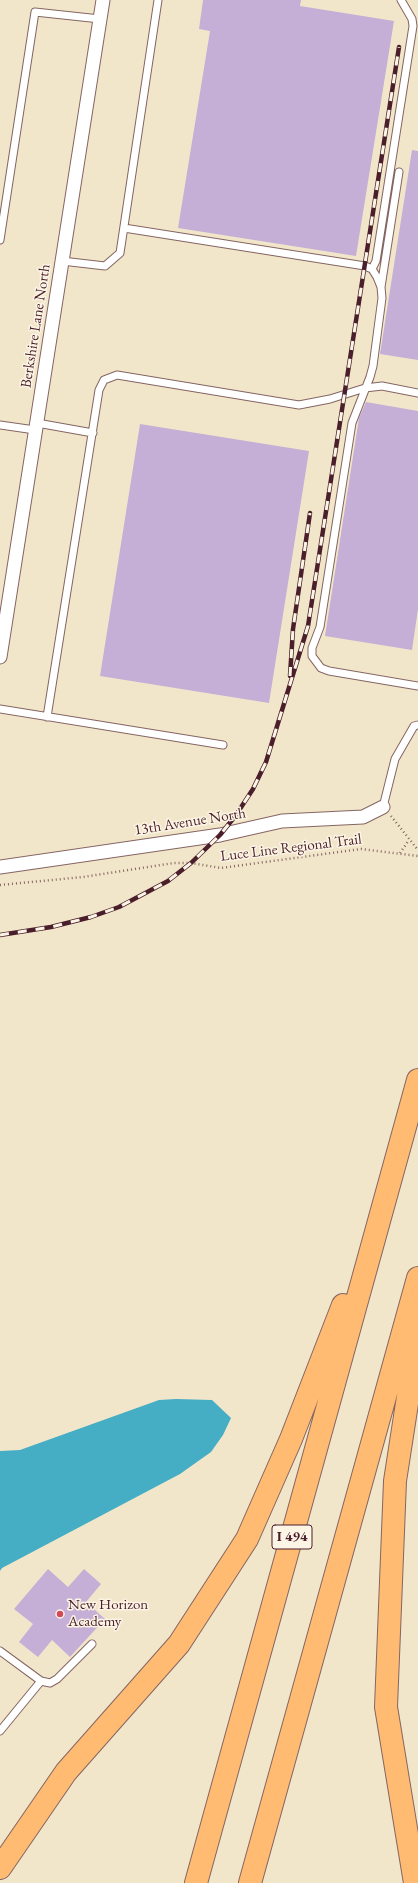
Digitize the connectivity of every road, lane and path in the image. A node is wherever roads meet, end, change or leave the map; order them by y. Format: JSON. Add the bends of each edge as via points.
{"nodes":[{"id":1,"x":103,"y":0,"type":"edge"},
{"id":2,"x":158,"y":0,"type":"edge"},
{"id":3,"x":400,"y":0,"type":"edge"},
{"id":4,"x":100,"y":19,"type":"junction"},
{"id":5,"x":399,"y":172,"type":"dead end"},
{"id":6,"x":124,"y":228,"type":"junction"},
{"id":7,"x":0,"y":240,"type":"edge"},
{"id":8,"x":62,"y":261,"type":"junction"},
{"id":9,"x":372,"y":269,"type":"junction"},
{"id":10,"x":381,"y":287,"type":"junction"},
{"id":11,"x":365,"y":388,"type":"junction"},
{"id":12,"x":418,"y":392,"type":"edge"},
{"id":13,"x":0,"y":425,"type":"edge"},
{"id":14,"x":36,"y":426,"type":"junction"},
{"id":15,"x":93,"y":433,"type":"junction"},
{"id":16,"x":0,"y":657,"type":"edge"},
{"id":17,"x":418,"y":686,"type":"edge"},
{"id":18,"x":0,"y":709,"type":"edge"},
{"id":19,"x":47,"y":717,"type":"junction"},
{"id":20,"x":418,"y":725,"type":"edge"},
{"id":21,"x":222,"y":745,"type":"dead end"},
{"id":22,"x":384,"y":806,"type":"junction"},
{"id":23,"x":409,"y":840,"type":"junction"},
{"id":24,"x":418,"y":850,"type":"edge"},
{"id":25,"x":400,"y":854,"type":"junction"},
{"id":26,"x":418,"y":856,"type":"edge"},
{"id":27,"x":0,"y":866,"type":"edge"},
{"id":28,"x":0,"y":886,"type":"edge"},
{"id":29,"x":418,"y":1080,"type":"edge"},
{"id":30,"x":387,"y":1190,"type":"junction"},
{"id":31,"x":418,"y":1278,"type":"edge"},
{"id":32,"x":418,"y":1303,"type":"edge"},
{"id":33,"x":92,"y":1644,"type":"dead end"},
{"id":34,"x":0,"y":1651,"type":"edge"},
{"id":35,"x":41,"y":1682,"type":"junction"},
{"id":36,"x":1,"y":1729,"type":"edge"},
{"id":37,"x":0,"y":1868,"type":"edge"},
{"id":38,"x":196,"y":1883,"type":"edge"},
{"id":39,"x":250,"y":1883,"type":"edge"},
{"id":40,"x":414,"y":1883,"type":"edge"}],
"edges":[{"from":1,"to":4,"type":"street","name":"Berkshire Lane North"},
{"from":2,"to":6,"type":"lane"},
{"from":3,"to":9,"type":"lane","via":[[412,19],[413,26],[376,260]]},
{"from":4,"to":7,"type":"lane","via":[[35,12]]},
{"from":4,"to":8,"type":"street","name":"Berkshire Lane North"},
{"from":5,"to":10,"type":"lane"},
{"from":6,"to":8,"type":"lane","via":[[120,253],[105,266]]},
{"from":6,"to":9,"type":"lane"},
{"from":8,"to":14,"type":"street","name":"Berkshire Lane North"},
{"from":9,"to":10,"type":"lane"},
{"from":10,"to":11,"type":"lane","via":[[381,317],[373,366]]},
{"from":11,"to":12,"type":"lane","via":[[382,386]]},
{"from":11,"to":15,"type":"lane","via":[[299,405],[117,375],[104,380],[99,390]]},
{"from":11,"to":17,"type":"lane","via":[[352,423],[320,627],[312,648],[312,656],[321,668],[329,671]]},
{"from":13,"to":14,"type":"lane"},
{"from":14,"to":15,"type":"lane"},
{"from":14,"to":16,"type":"street","name":"Berkshire Lane North"},
{"from":15,"to":19,"type":"lane"},
{"from":18,"to":19,"type":"lane"},
{"from":19,"to":21,"type":"lane"},
{"from":20,"to":22,"type":"lane","via":[[414,726],[395,758]]},
{"from":22,"to":23,"type":"path"},
{"from":22,"to":27,"type":"street","name":"13th Avenue North","via":[[363,817],[282,821],[220,835]]},
{"from":23,"to":24,"type":"path"},
{"from":23,"to":25,"type":"path"},
{"from":25,"to":26,"type":"path","name":"Luce Line Regional Trail"},
{"from":25,"to":28,"type":"path","name":"Luce Line Regional Trail","via":[[361,848],[221,868],[174,863]]},
{"from":29,"to":30,"type":"highway","number":"I 494"},
{"from":30,"to":37,"type":"highway","via":[[291,1439],[247,1539],[179,1644],[66,1772]]},
{"from":30,"to":38,"type":"highway","number":"I 494"},
{"from":31,"to":39,"type":"highway"},
{"from":32,"to":40,"type":"highway","via":[[414,1358],[395,1481],[386,1707]]},
{"from":33,"to":35,"type":"lane","via":[[57,1679],[50,1683]]},
{"from":34,"to":35,"type":"lane"},
{"from":35,"to":36,"type":"lane"}]}
